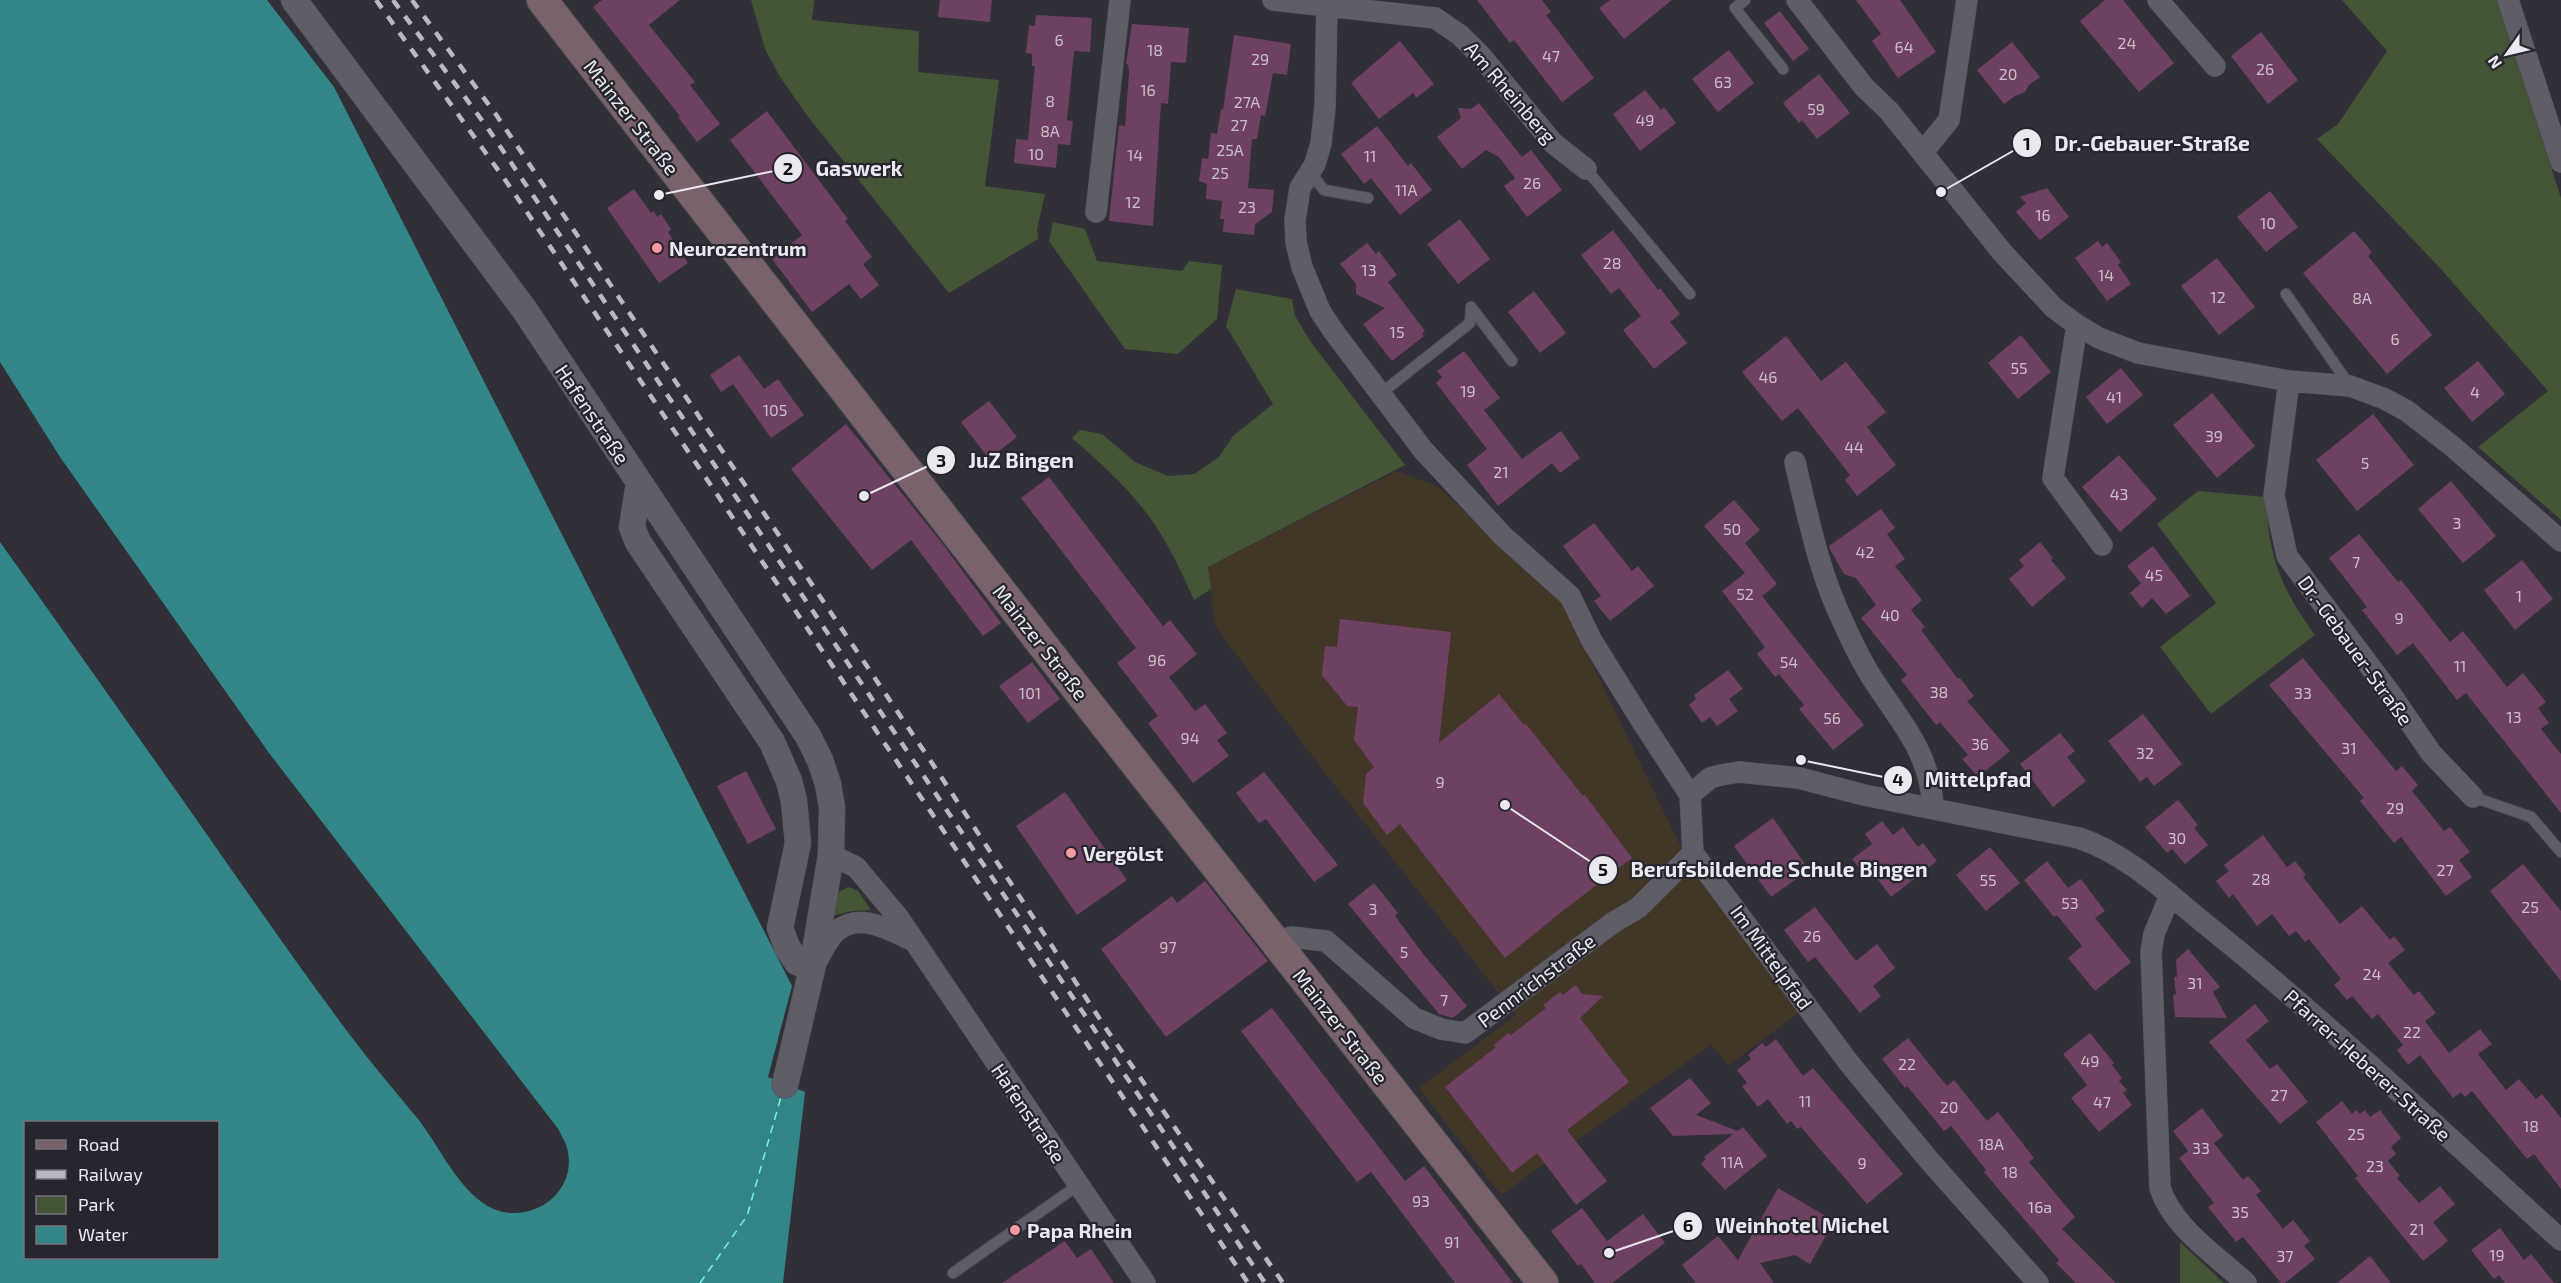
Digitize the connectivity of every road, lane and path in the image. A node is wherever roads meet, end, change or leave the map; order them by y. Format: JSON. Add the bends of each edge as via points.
{"nodes":[{"id":1,"x":294,"y":0,"type":"edge"},
{"id":2,"x":542,"y":0,"type":"edge"},
{"id":3,"x":1120,"y":0,"type":"edge"},
{"id":4,"x":1273,"y":0,"type":"edge"},
{"id":5,"x":1745,"y":0,"type":"edge"},
{"id":6,"x":1797,"y":0,"type":"edge"},
{"id":7,"x":1967,"y":0,"type":"edge"},
{"id":8,"x":2158,"y":0,"type":"edge"},
{"id":9,"x":2508,"y":0,"type":"edge"},
{"id":10,"x":1327,"y":4,"type":"edge"},
{"id":11,"x":2216,"y":66,"type":"dead end"},
{"id":12,"x":1783,"y":69,"type":"dead end"},
{"id":13,"x":1923,"y":152,"type":"junction"},
{"id":14,"x":2561,"y":162,"type":"edge"},
{"id":15,"x":1586,"y":169,"type":"joint"},
{"id":16,"x":1310,"y":172,"type":"junction"},
{"id":17,"x":1368,"y":198,"type":"dead end"},
{"id":18,"x":1096,"y":212,"type":"dead end"},
{"id":19,"x":1690,"y":294,"type":"dead end"},
{"id":20,"x":2286,"y":294,"type":"dead end"},
{"id":21,"x":2077,"y":325,"type":"junction"},
{"id":22,"x":1512,"y":361,"type":"dead end"},
{"id":23,"x":2289,"y":381,"type":"junction"},
{"id":24,"x":2350,"y":386,"type":"junction"},
{"id":25,"x":1380,"y":394,"type":"junction"},
{"id":26,"x":1795,"y":462,"type":"dead end"},
{"id":27,"x":639,"y":483,"type":"junction"},
{"id":28,"x":2561,"y":542,"type":"edge"},
{"id":29,"x":2102,"y":545,"type":"dead end"},
{"id":30,"x":1690,"y":795,"type":"junction"},
{"id":31,"x":2473,"y":797,"type":"joint"},
{"id":32,"x":1933,"y":807,"type":"junction"},
{"id":33,"x":2561,"y":852,"type":"edge"},
{"id":34,"x":1693,"y":853,"type":"junction"},
{"id":35,"x":831,"y":855,"type":"junction"},
{"id":36,"x":2170,"y":896,"type":"junction"},
{"id":37,"x":914,"y":942,"type":"junction"},
{"id":38,"x":1276,"y":944,"type":"junction"},
{"id":39,"x":812,"y":969,"type":"junction"},
{"id":40,"x":785,"y":1085,"type":"dead end"},
{"id":41,"x":1077,"y":1186,"type":"junction"},
{"id":42,"x":2561,"y":1240,"type":"edge"},
{"id":43,"x":953,"y":1273,"type":"dead end"},
{"id":44,"x":1145,"y":1283,"type":"edge"},
{"id":45,"x":1543,"y":1283,"type":"edge"},
{"id":46,"x":2038,"y":1283,"type":"edge"},
{"id":47,"x":2246,"y":1283,"type":"edge"}],
"edges":[{"from":1,"to":27,"type":"street","name":"Hafenstraße","via":[[524,309]]},
{"from":2,"to":38,"type":"main road","name":"Mainzer Straße"},
{"from":3,"to":18,"type":"street"},
{"from":4,"to":10,"type":"street","name":"Am Rheinberg"},
{"from":5,"to":12,"type":"lane","via":[[1735,8]]},
{"from":6,"to":13,"type":"street","via":[[1864,87]]},
{"from":7,"to":13,"type":"street","via":[[1949,120]]},
{"from":8,"to":11,"type":"street"},
{"from":9,"to":14,"type":"street"},
{"from":10,"to":15,"type":"street","name":"Am Rheinberg","via":[[1435,18],[1460,34],[1553,143]]},
{"from":10,"to":16,"type":"street","via":[[1325,107],[1321,143]]},
{"from":13,"to":21,"type":"street","via":[[2022,274],[2054,308]]},
{"from":15,"to":19,"type":"lane","name":"Am Rheinberg"},
{"from":16,"to":17,"type":"lane","via":[[1324,190]]},
{"from":16,"to":25,"type":"street","via":[[1300,188],[1295,220],[1302,267],[1320,311]]},
{"from":20,"to":24,"type":"lane"},
{"from":21,"to":23,"type":"street","via":[[2138,353]]},
{"from":21,"to":29,"type":"street","via":[[2053,478]]},
{"from":22,"to":25,"type":"lane","via":[[1471,307],[1470,323]]},
{"from":23,"to":24,"type":"street"},
{"from":23,"to":31,"type":"street","name":"Dr.-Gebauer-Straße","via":[[2274,496],[2287,556],[2431,753]]},
{"from":24,"to":28,"type":"street","via":[[2407,411]]},
{"from":25,"to":30,"type":"street","via":[[1460,491],[1570,596],[1592,641]]},
{"from":26,"to":32,"type":"street","via":[[1833,599],[1862,662],[1924,759]]},
{"from":27,"to":35,"type":"street","name":"Hafenstraße","via":[[808,736],[828,784]]},
{"from":27,"to":39,"type":"street","via":[[632,528],[638,542],[772,742],[789,781],[798,843],[780,928],[797,962]]},
{"from":30,"to":32,"type":"street","name":"Pfarrer-Heberer-Straße","via":[[1710,778],[1739,772],[1799,778]]},
{"from":30,"to":34,"type":"street"},
{"from":31,"to":33,"type":"lane","name":"Dr.-Gebauer-Straße","via":[[2531,817]]},
{"from":32,"to":36,"type":"street","name":"Pfarrer-Heberer-Straße","via":[[2099,845],[2139,869]]},
{"from":34,"to":38,"type":"street","name":"Pennrichstraße","via":[[1638,908],[1465,1033],[1414,1018],[1326,940],[1291,937]]},
{"from":34,"to":46,"type":"street","name":"Im Mittelpfad","via":[[1849,1063],[1928,1160]]},
{"from":35,"to":37,"type":"street","name":"Hafenstraße","via":[[856,867]]},
{"from":35,"to":39,"type":"street","name":"Hafenstraße"},
{"from":36,"to":42,"type":"street","name":"Pfarrer-Heberer-Straße","via":[[2266,973]]},
{"from":36,"to":47,"type":"street","via":[[2151,952],[2160,1188],[2180,1223]]},
{"from":37,"to":39,"type":"street","name":"Hafenstraße","via":[[869,922],[852,923],[837,930]]},
{"from":37,"to":41,"type":"street","name":"Hafenstraße"},
{"from":38,"to":45,"type":"main road","name":"Mainzer Straße"},
{"from":39,"to":40,"type":"street","name":"Hafenstraße"},
{"from":41,"to":43,"type":"lane"},
{"from":41,"to":44,"type":"street","name":"Hafenstraße"}]}
